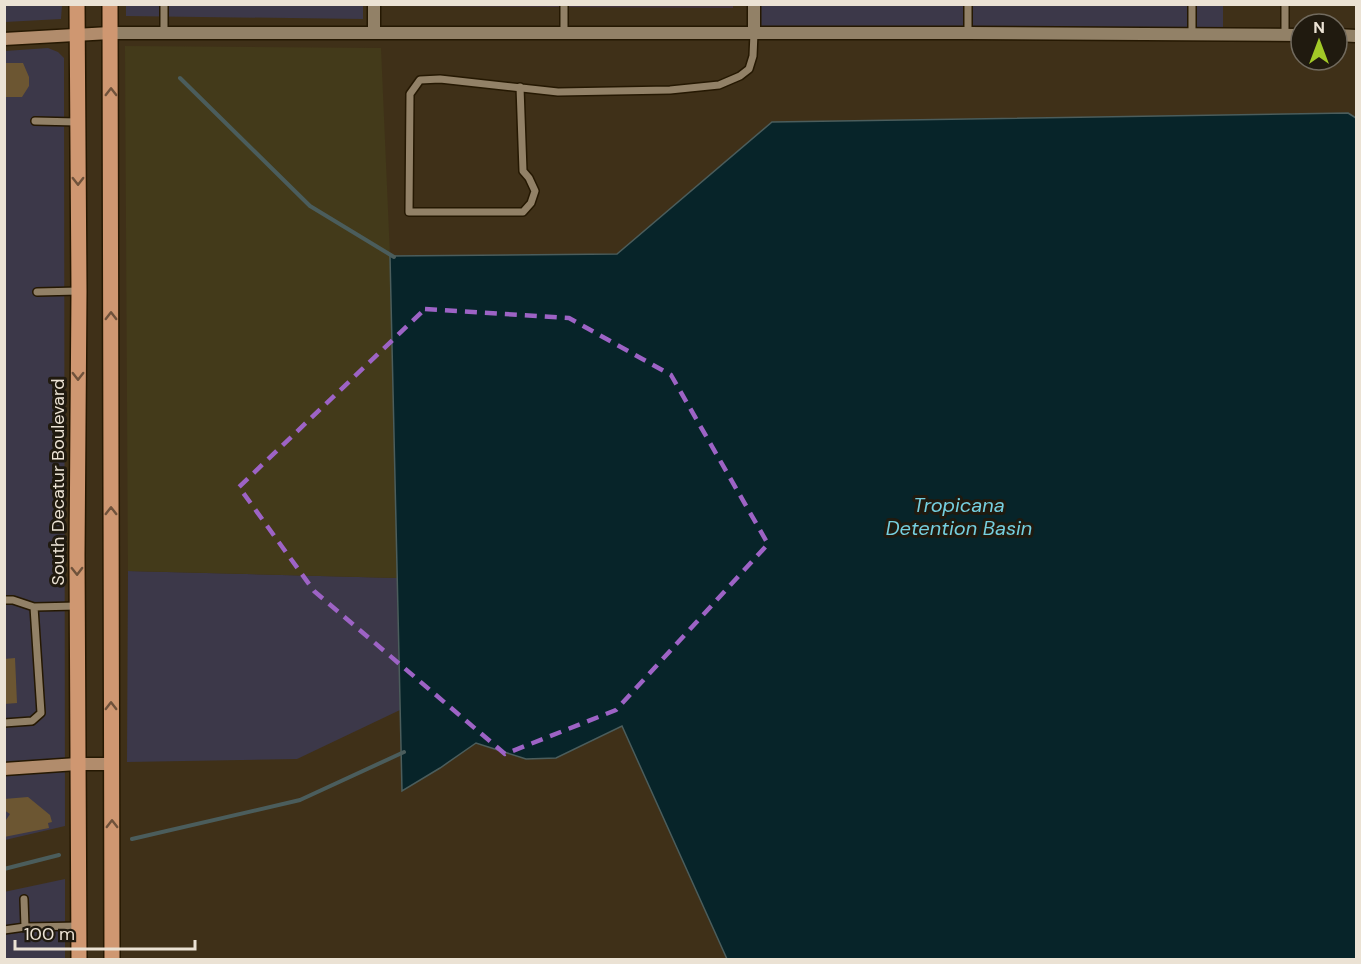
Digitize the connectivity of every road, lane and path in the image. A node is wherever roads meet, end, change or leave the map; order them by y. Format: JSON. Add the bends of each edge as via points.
{"nodes":[{"id":1,"x":78,"y":4,"type":"edge"},
{"id":2,"x":110,"y":4,"type":"edge"},
{"id":3,"x":164,"y":4,"type":"edge"},
{"id":4,"x":375,"y":4,"type":"edge"},
{"id":5,"x":564,"y":4,"type":"edge"},
{"id":6,"x":754,"y":4,"type":"edge"},
{"id":7,"x":968,"y":4,"type":"edge"},
{"id":8,"x":1192,"y":4,"type":"edge"},
{"id":9,"x":1285,"y":4,"type":"edge"},
{"id":10,"x":110,"y":33,"type":"junction"},
{"id":11,"x":375,"y":33,"type":"junction"},
{"id":12,"x":564,"y":33,"type":"junction"},
{"id":13,"x":754,"y":33,"type":"junction"},
{"id":14,"x":968,"y":33,"type":"junction"},
{"id":15,"x":164,"y":34,"type":"junction"},
{"id":16,"x":78,"y":35,"type":"junction"},
{"id":17,"x":1192,"y":35,"type":"junction"},
{"id":18,"x":1285,"y":35,"type":"junction"},
{"id":19,"x":1289,"y":35,"type":"edge"},
{"id":20,"x":4,"y":39,"type":"edge"},
{"id":21,"x":520,"y":87,"type":"junction"},
{"id":22,"x":35,"y":121,"type":"dead end"},
{"id":23,"x":78,"y":122,"type":"junction"},
{"id":24,"x":79,"y":291,"type":"junction"},
{"id":25,"x":37,"y":292,"type":"dead end"},
{"id":26,"x":4,"y":600,"type":"edge"},
{"id":27,"x":34,"y":606,"type":"junction"},
{"id":28,"x":77,"y":606,"type":"junction"},
{"id":29,"x":4,"y":723,"type":"edge"},
{"id":30,"x":77,"y":764,"type":"junction"},
{"id":31,"x":111,"y":764,"type":"junction"},
{"id":32,"x":4,"y":769,"type":"edge"},
{"id":33,"x":24,"y":899,"type":"dead end"},
{"id":34,"x":79,"y":926,"type":"junction"},
{"id":35,"x":25,"y":927,"type":"junction"},
{"id":36,"x":4,"y":930,"type":"edge"},
{"id":37,"x":79,"y":960,"type":"edge"},
{"id":38,"x":112,"y":960,"type":"edge"}],
"edges":[{"from":1,"to":16,"type":"main road","name":"South Decatur Boulevard"},
{"from":2,"to":10,"type":"main road"},
{"from":3,"to":15,"type":"lane"},
{"from":4,"to":11,"type":"street"},
{"from":5,"to":12,"type":"lane"},
{"from":6,"to":13,"type":"street"},
{"from":7,"to":14,"type":"lane"},
{"from":8,"to":17,"type":"lane"},
{"from":9,"to":18,"type":"lane"},
{"from":10,"to":15,"type":"street"},
{"from":10,"to":16,"type":"street"},
{"from":31,"to":10,"type":"main road","one_way":true},
{"from":11,"to":12,"type":"street"},
{"from":11,"to":15,"type":"street"},
{"from":12,"to":13,"type":"street"},
{"from":13,"to":14,"type":"street"},
{"from":13,"to":21,"type":"lane","via":[[749,69],[720,86],[558,92]]},
{"from":14,"to":17,"type":"street"},
{"from":16,"to":20,"type":"street"},
{"from":16,"to":23,"type":"main road","name":"South Decatur Boulevard"},
{"from":17,"to":18,"type":"street"},
{"from":18,"to":19,"type":"street"},
{"from":21,"to":21,"type":"lane","via":[[440,78],[420,80],[410,94],[409,212],[523,212],[531,203],[535,191],[523,171]]},
{"from":22,"to":23,"type":"lane"},
{"from":23,"to":24,"type":"main road","name":"South Decatur Boulevard","one_way":true},
{"from":24,"to":25,"type":"lane"},
{"from":24,"to":28,"type":"main road","name":"South Decatur Boulevard","one_way":true},
{"from":26,"to":27,"type":"lane"},
{"from":27,"to":28,"type":"lane"},
{"from":27,"to":29,"type":"lane","via":[[41,712],[32,721]]},
{"from":28,"to":30,"type":"main road","name":"South Decatur Boulevard"},
{"from":30,"to":31,"type":"street"},
{"from":30,"to":32,"type":"street"},
{"from":30,"to":34,"type":"main road","name":"South Decatur Boulevard"},
{"from":38,"to":31,"type":"main road","one_way":true},
{"from":33,"to":35,"type":"lane"},
{"from":34,"to":35,"type":"lane"},
{"from":34,"to":37,"type":"main road","name":"South Decatur Boulevard"},
{"from":35,"to":36,"type":"lane"}]}
